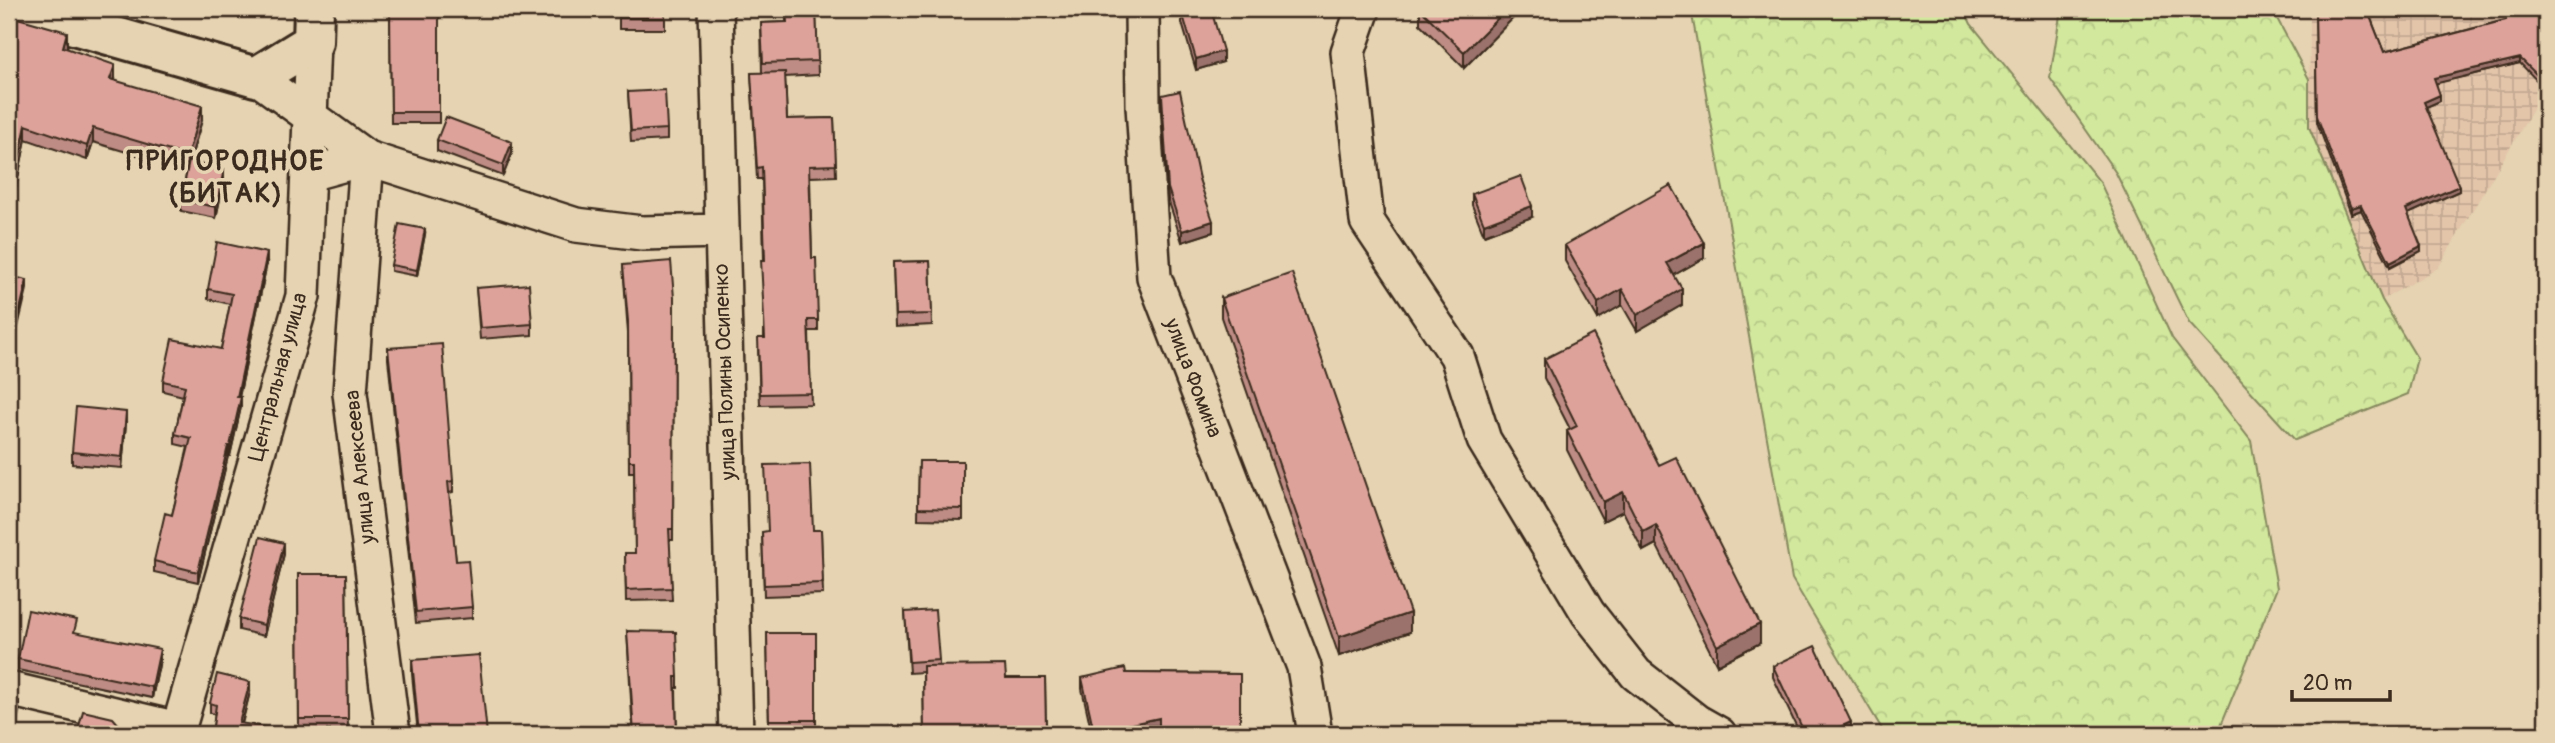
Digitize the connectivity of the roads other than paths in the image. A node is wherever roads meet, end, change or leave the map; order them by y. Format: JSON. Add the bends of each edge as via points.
{"nodes":[{"id":1,"x":19,"y":9,"type":"edge"},
{"id":2,"x":716,"y":9,"type":"edge"},
{"id":3,"x":1142,"y":9,"type":"edge"},
{"id":4,"x":1363,"y":9,"type":"edge"},
{"id":5,"x":313,"y":25,"type":"edge"},
{"id":6,"x":256,"y":77,"type":"junction"},
{"id":7,"x":311,"y":117,"type":"junction"},
{"id":8,"x":367,"y":158,"type":"junction"},
{"id":9,"x":309,"y":174,"type":"junction"},
{"id":10,"x":721,"y":232,"type":"junction"},
{"id":11,"x":9,"y":690,"type":"edge"},
{"id":12,"x":178,"y":732,"type":"edge"},
{"id":13,"x":393,"y":734,"type":"edge"},
{"id":14,"x":736,"y":734,"type":"edge"},
{"id":15,"x":1315,"y":734,"type":"edge"},
{"id":16,"x":1719,"y":734,"type":"edge"}],
"edges":[{"from":1,"to":6,"type":"street"},
{"from":2,"to":10,"type":"street","name":"улица Полины Осипенко"},
{"from":3,"to":15,"type":"street","name":"улица Фомина","via":[[1154,277],[1304,667]]},
{"from":4,"to":16,"type":"street","via":[[1348,52],[1367,220],[1457,356],[1484,440],[1588,613],[1636,674]]},
{"from":5,"to":6,"type":"street"},
{"from":5,"to":7,"type":"street","name":"Центральная улица"},
{"from":6,"to":7,"type":"street"},
{"from":7,"to":8,"type":"street"},
{"from":7,"to":9,"type":"street","name":"Центральная улица"},
{"from":8,"to":9,"type":"street"},
{"from":8,"to":10,"type":"street","via":[[576,225],[642,233]]},
{"from":8,"to":13,"type":"street","name":"улица Алексеева","via":[[350,393]]},
{"from":9,"to":12,"type":"street","name":"Центральная улица","via":[[303,296]]},
{"from":10,"to":14,"type":"street","name":"улица Полины Осипенко"},
{"from":11,"to":12,"type":"street"}]}
